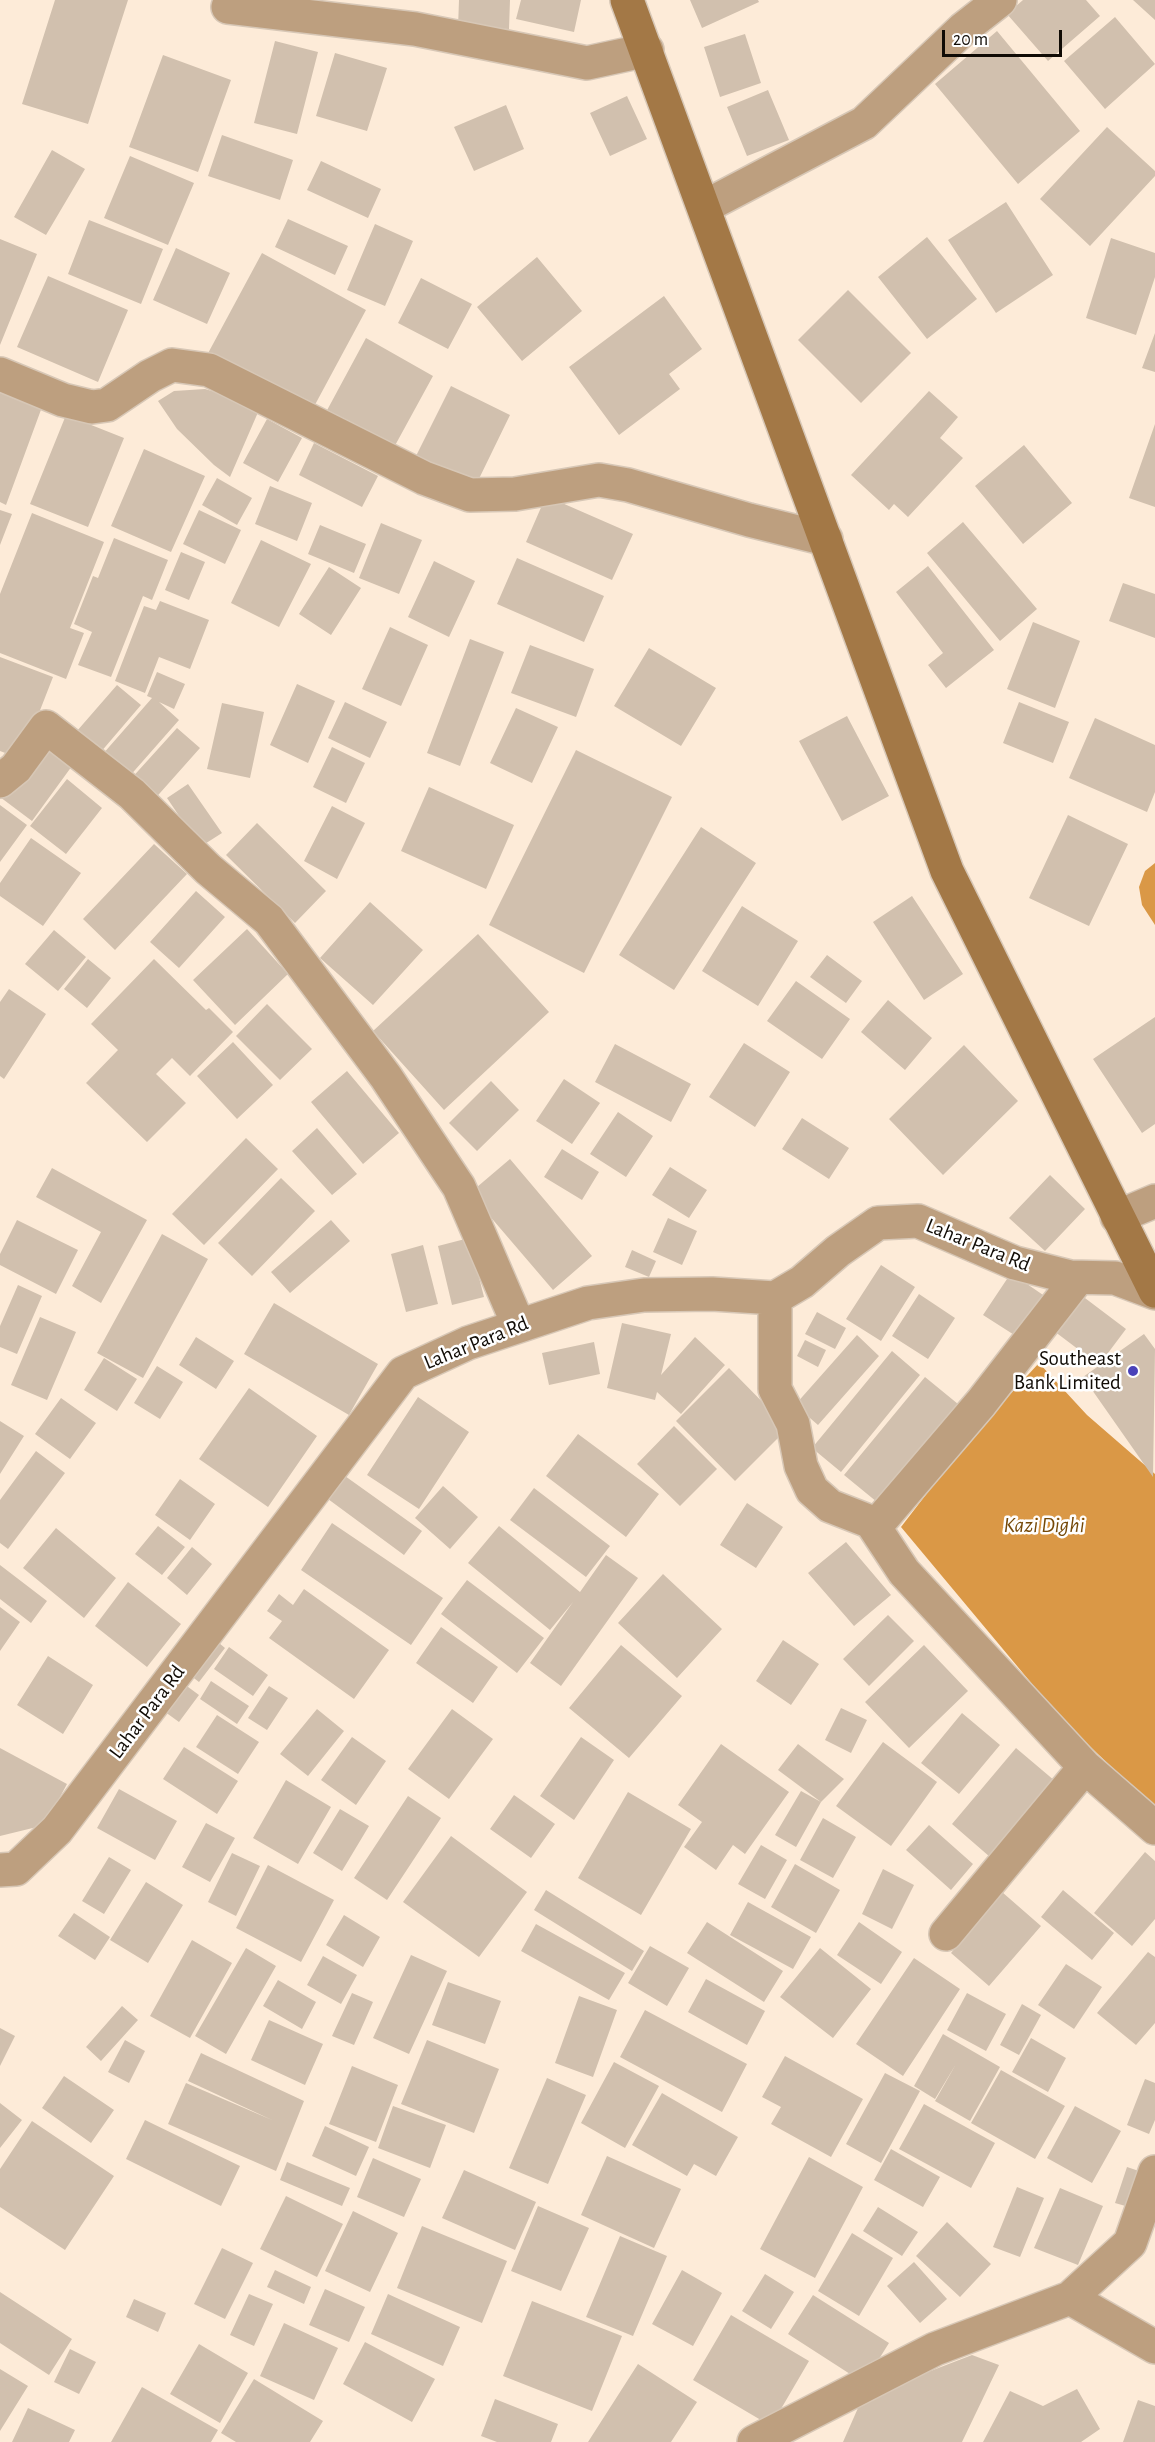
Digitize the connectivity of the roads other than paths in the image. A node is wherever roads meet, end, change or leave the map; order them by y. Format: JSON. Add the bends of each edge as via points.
{"nodes":[{"id":1,"x":627,"y":0,"type":"edge"},
{"id":2,"x":1000,"y":0,"type":"edge"},
{"id":3,"x":228,"y":7,"type":"dead end"},
{"id":4,"x":647,"y":50,"type":"junction"},
{"id":5,"x":704,"y":207,"type":"junction"},
{"id":6,"x":0,"y":375,"type":"edge"},
{"id":7,"x":826,"y":539,"type":"junction"},
{"id":8,"x":0,"y":781,"type":"edge"},
{"id":9,"x":1155,"y":1201,"type":"edge"},
{"id":10,"x":1117,"y":1217,"type":"junction"},
{"id":11,"x":1078,"y":1278,"type":"junction"},
{"id":12,"x":1155,"y":1292,"type":"edge"},
{"id":13,"x":775,"y":1298,"type":"junction"},
{"id":14,"x":518,"y":1324,"type":"junction"},
{"id":15,"x":875,"y":1527,"type":"junction"},
{"id":16,"x":1085,"y":1767,"type":"junction"},
{"id":17,"x":1155,"y":1828,"type":"edge"},
{"id":18,"x":0,"y":1870,"type":"edge"},
{"id":19,"x":946,"y":1934,"type":"dead end"},
{"id":20,"x":1155,"y":2172,"type":"edge"},
{"id":21,"x":1071,"y":2298,"type":"junction"},
{"id":22,"x":1155,"y":2347,"type":"edge"},
{"id":23,"x":794,"y":2433,"type":"edge"},
{"id":24,"x":754,"y":2442,"type":"edge"}],
"edges":[{"from":1,"to":4,"type":"main road"},
{"from":2,"to":5,"type":"street","via":[[963,29],[864,123]]},
{"from":3,"to":4,"type":"street","via":[[415,29],[586,63]]},
{"from":4,"to":5,"type":"main road"},
{"from":5,"to":7,"type":"main road"},
{"from":6,"to":7,"type":"street","via":[[92,407],[107,405],[172,365],[209,370],[424,478],[470,495],[515,494],[599,480]]},
{"from":7,"to":10,"type":"main road","via":[[947,871]]},
{"from":8,"to":14,"type":"street","via":[[16,768],[46,727],[132,794],[208,869],[269,920],[386,1077],[459,1186]]},
{"from":9,"to":10,"type":"street"},
{"from":10,"to":12,"type":"main road"},
{"from":11,"to":12,"type":"street","name":"Lahar Para Rd","via":[[1115,1278]]},
{"from":11,"to":13,"type":"street","name":"Lahar Para Rd","via":[[1015,1263],[928,1224],[908,1221],[878,1223]]},
{"from":11,"to":15,"type":"street","via":[[981,1403]]},
{"from":13,"to":14,"type":"street","name":"Lahar Para Rd","via":[[644,1295],[588,1303]]},
{"from":13,"to":15,"type":"street","via":[[775,1389],[793,1424],[801,1466],[812,1490],[830,1506]]},
{"from":14,"to":18,"type":"street","name":"Lahar Para Rd","via":[[403,1373],[57,1830],[16,1869]]},
{"from":15,"to":16,"type":"street","via":[[904,1572]]},
{"from":16,"to":17,"type":"street"},
{"from":16,"to":19,"type":"street"},
{"from":20,"to":21,"type":"street","via":[[1130,2243]]},
{"from":21,"to":22,"type":"street"},
{"from":21,"to":23,"type":"street","via":[[935,2349]]},
{"from":23,"to":24,"type":"street"}]}
